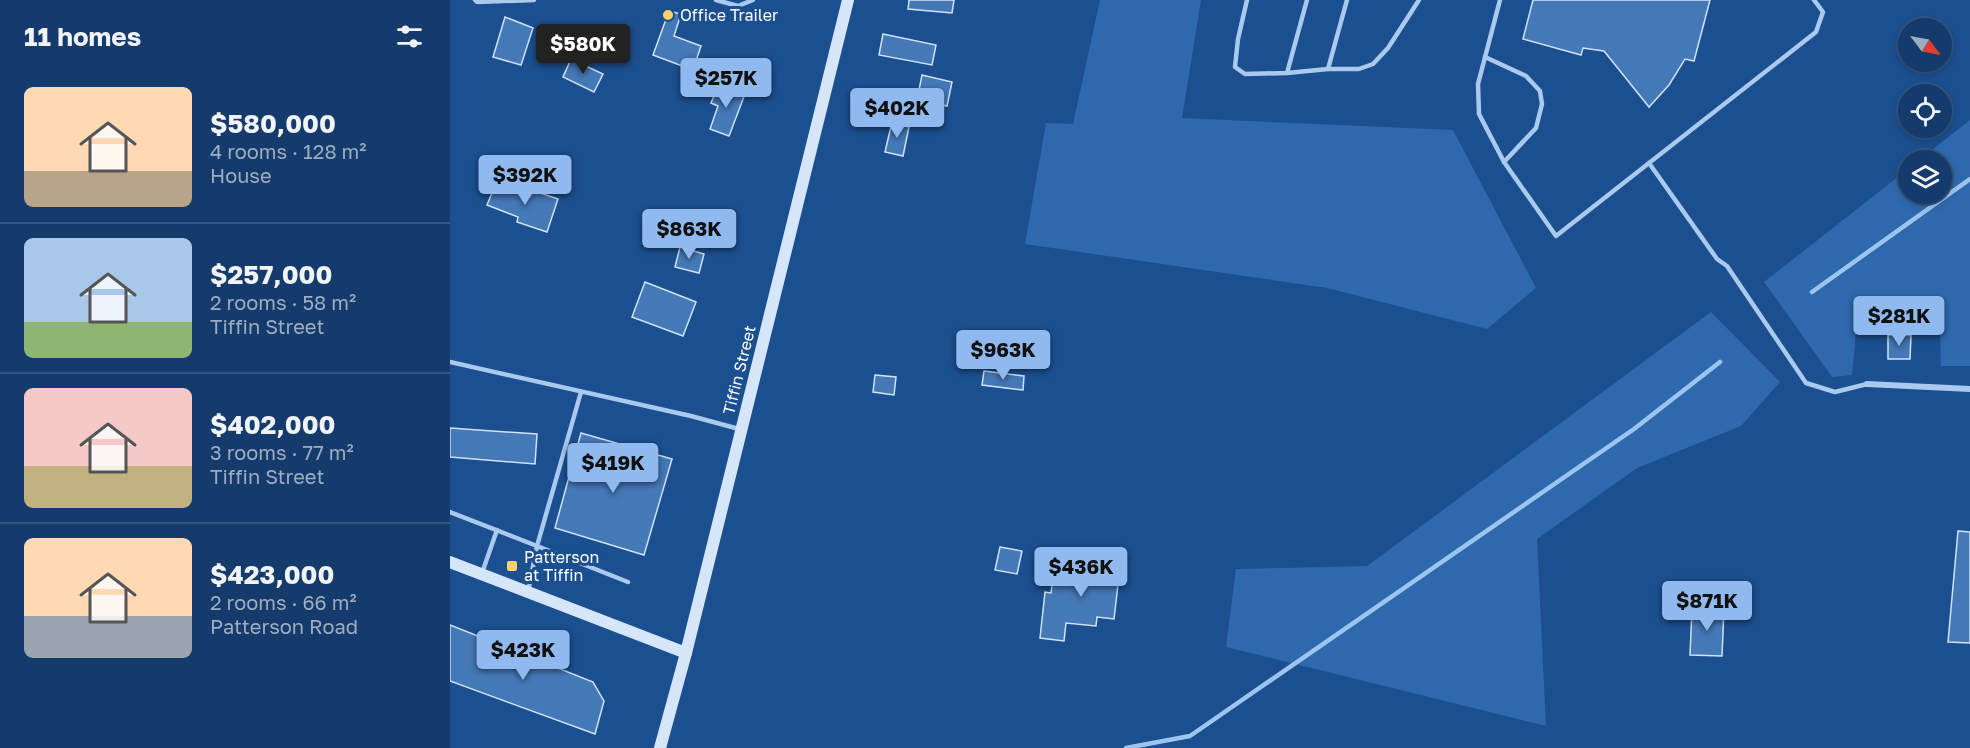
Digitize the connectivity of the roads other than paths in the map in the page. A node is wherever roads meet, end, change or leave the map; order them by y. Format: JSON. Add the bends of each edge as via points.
{"nodes":[{"id":1,"x":475,"y":0,"type":"edge"},
{"id":2,"x":534,"y":0,"type":"edge"},
{"id":3,"x":716,"y":0,"type":"edge"},
{"id":4,"x":753,"y":0,"type":"edge"},
{"id":5,"x":848,"y":0,"type":"edge"},
{"id":6,"x":1248,"y":0,"type":"edge"},
{"id":7,"x":1307,"y":0,"type":"edge"},
{"id":8,"x":1347,"y":0,"type":"edge"},
{"id":9,"x":1419,"y":0,"type":"edge"},
{"id":10,"x":1500,"y":0,"type":"edge"},
{"id":11,"x":1814,"y":0,"type":"edge"},
{"id":12,"x":1485,"y":57,"type":"junction"},
{"id":13,"x":1328,"y":69,"type":"junction"},
{"id":14,"x":1287,"y":73,"type":"junction"},
{"id":15,"x":1504,"y":162,"type":"junction"},
{"id":16,"x":1649,"y":163,"type":"junction"},
{"id":17,"x":450,"y":362,"type":"edge"},
{"id":18,"x":1866,"y":384,"type":"joint"},
{"id":19,"x":1970,"y":388,"type":"edge"},
{"id":20,"x":581,"y":392,"type":"junction"},
{"id":21,"x":742,"y":430,"type":"junction"},
{"id":22,"x":450,"y":512,"type":"edge"},
{"id":23,"x":497,"y":531,"type":"junction"},
{"id":24,"x":537,"y":546,"type":"junction"},
{"id":25,"x":450,"y":562,"type":"edge"},
{"id":26,"x":482,"y":574,"type":"junction"},
{"id":27,"x":628,"y":582,"type":"dead end"},
{"id":28,"x":528,"y":592,"type":"junction"},
{"id":29,"x":686,"y":653,"type":"junction"},
{"id":30,"x":660,"y":748,"type":"edge"}],
"edges":[{"from":1,"to":2,"type":"lane"},
{"from":3,"to":4,"type":"lane","via":[[738,6]]},
{"from":5,"to":21,"type":"street","name":"Tiffin Street"},
{"from":6,"to":14,"type":"lane","via":[[1235,67],[1245,74]]},
{"from":7,"to":14,"type":"lane"},
{"from":8,"to":13,"type":"lane"},
{"from":9,"to":13,"type":"lane","via":[[1373,64],[1359,69]]},
{"from":10,"to":12,"type":"lane"},
{"from":11,"to":16,"type":"lane","via":[[1823,12],[1816,32]]},
{"from":12,"to":15,"type":"lane","via":[[1478,84],[1479,114]]},
{"from":12,"to":15,"type":"lane","via":[[1526,76],[1539,91],[1542,104],[1536,128]]},
{"from":13,"to":14,"type":"lane"},
{"from":15,"to":16,"type":"lane","via":[[1556,236]]},
{"from":16,"to":18,"type":"lane","via":[[1717,259],[1727,266],[1806,383],[1835,392]]},
{"from":17,"to":20,"type":"lane"},
{"from":18,"to":19,"type":"street"},
{"from":20,"to":21,"type":"lane"},
{"from":20,"to":24,"type":"lane"},
{"from":21,"to":29,"type":"street","name":"Tiffin Street"},
{"from":22,"to":23,"type":"lane"},
{"from":23,"to":24,"type":"lane"},
{"from":23,"to":26,"type":"lane"},
{"from":24,"to":27,"type":"lane"},
{"from":24,"to":28,"type":"lane"},
{"from":25,"to":26,"type":"street"},
{"from":26,"to":28,"type":"street"},
{"from":28,"to":29,"type":"street"},
{"from":29,"to":30,"type":"street","name":"Tiffin Street"}]}
